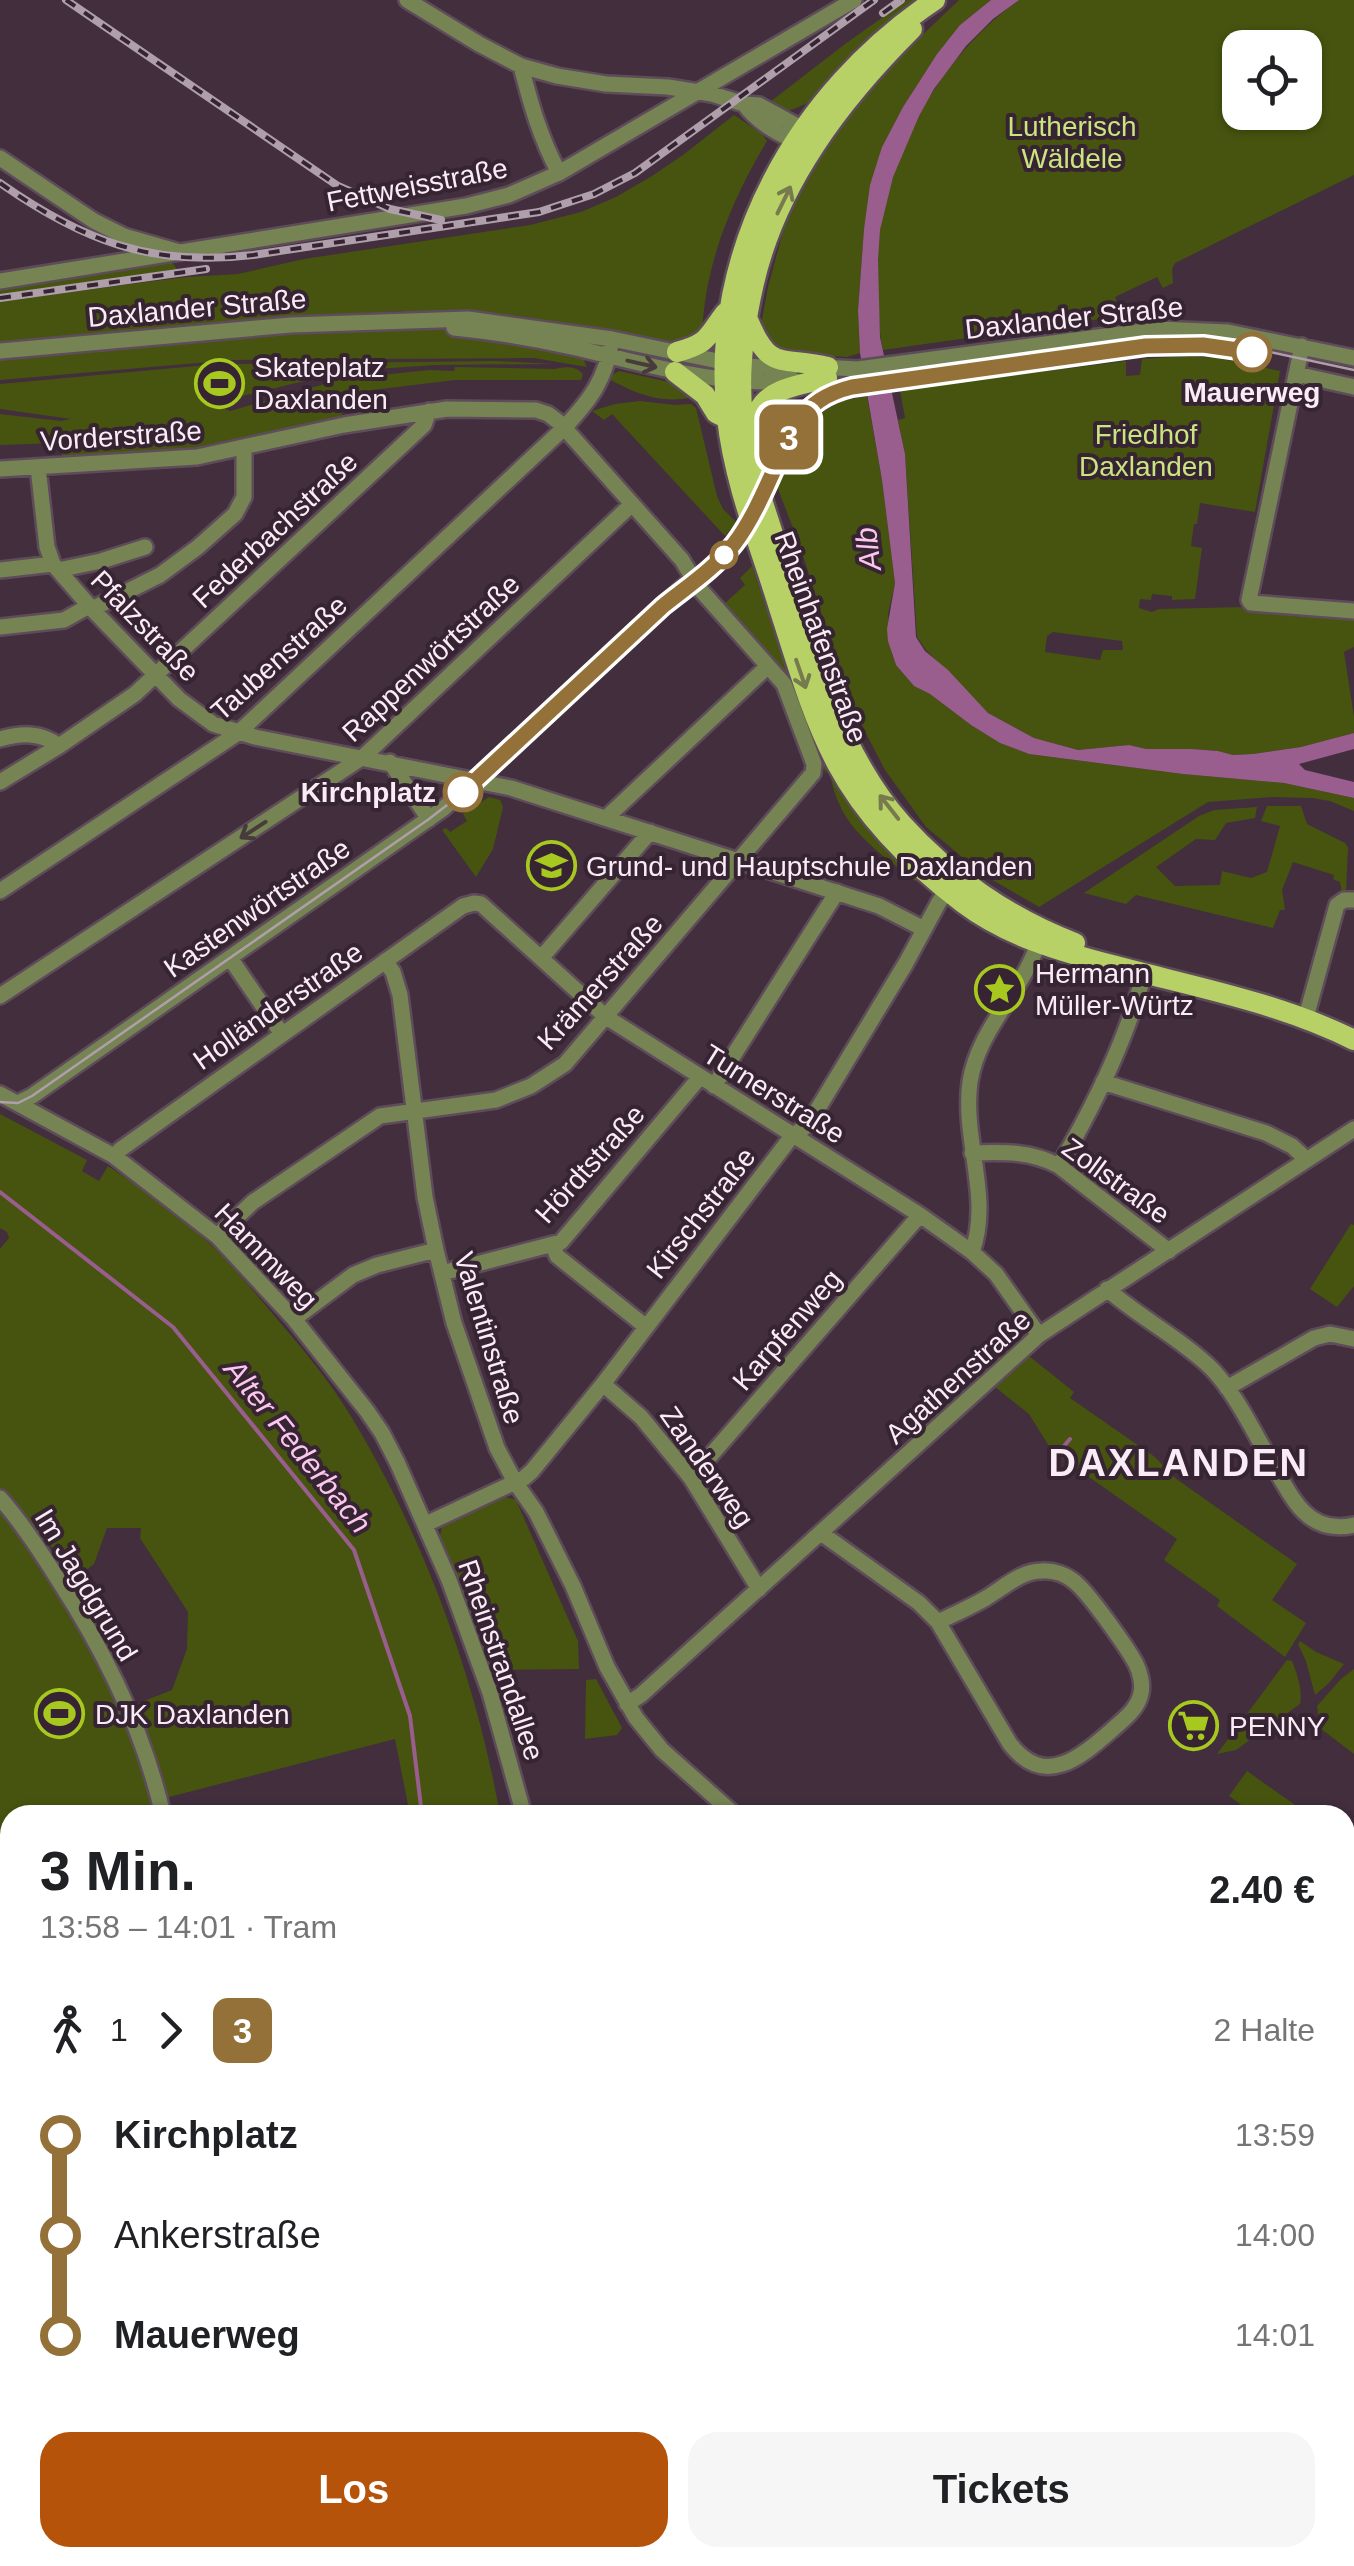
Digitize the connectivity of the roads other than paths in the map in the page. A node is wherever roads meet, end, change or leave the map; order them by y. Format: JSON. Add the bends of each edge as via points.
{"nodes":[{"id":1,"x":407,"y":0,"type":"edge"},
{"id":2,"x":854,"y":0,"type":"edge"},
{"id":3,"x":938,"y":0,"type":"edge"},
{"id":4,"x":521,"y":66,"type":"junction"},
{"id":5,"x":700,"y":91,"type":"junction"},
{"id":6,"x":804,"y":139,"type":"junction"},
{"id":7,"x":0,"y":158,"type":"edge"},
{"id":8,"x":559,"y":172,"type":"junction"},
{"id":9,"x":180,"y":252,"type":"junction"},
{"id":10,"x":0,"y":280,"type":"edge"},
{"id":11,"x":738,"y":313,"type":"junction"},
{"id":12,"x":605,"y":346,"type":"junction"},
{"id":13,"x":1302,"y":346,"type":"junction"},
{"id":14,"x":0,"y":351,"type":"edge"},
{"id":15,"x":1354,"y":358,"type":"edge"},
{"id":16,"x":676,"y":362,"type":"junction"},
{"id":17,"x":733,"y":372,"type":"junction"},
{"id":18,"x":828,"y":372,"type":"junction"},
{"id":19,"x":1296,"y":374,"type":"junction"},
{"id":20,"x":1354,"y":387,"type":"edge"},
{"id":21,"x":429,"y":411,"type":"junction"},
{"id":22,"x":726,"y":418,"type":"junction"},
{"id":23,"x":564,"y":428,"type":"junction"},
{"id":24,"x":244,"y":448,"type":"junction"},
{"id":25,"x":750,"y":455,"type":"junction"},
{"id":26,"x":38,"y":467,"type":"junction"},
{"id":27,"x":0,"y":469,"type":"edge"},
{"id":28,"x":632,"y":504,"type":"junction"},
{"id":29,"x":145,"y":547,"type":"dead end"},
{"id":30,"x":55,"y":567,"type":"junction"},
{"id":31,"x":0,"y":570,"type":"edge"},
{"id":32,"x":692,"y":579,"type":"junction"},
{"id":33,"x":90,"y":608,"type":"junction"},
{"id":34,"x":1354,"y":611,"type":"edge"},
{"id":35,"x":0,"y":626,"type":"edge"},
{"id":36,"x":768,"y":666,"type":"junction"},
{"id":37,"x":155,"y":675,"type":"junction"},
{"id":38,"x":238,"y":733,"type":"junction"},
{"id":39,"x":0,"y":739,"type":"edge"},
{"id":40,"x":58,"y":746,"type":"junction"},
{"id":41,"x":363,"y":757,"type":"junction"},
{"id":42,"x":390,"y":762,"type":"junction"},
{"id":43,"x":476,"y":780,"type":"junction"},
{"id":44,"x":0,"y":782,"type":"edge"},
{"id":45,"x":606,"y":818,"type":"junction"},
{"id":46,"x":428,"y":819,"type":"junction"},
{"id":47,"x":650,"y":832,"type":"junction"},
{"id":48,"x":740,"y":860,"type":"junction"},
{"id":49,"x":952,"y":884,"type":"junction"},
{"id":50,"x":0,"y":891,"type":"edge"},
{"id":51,"x":837,"y":892,"type":"junction"},
{"id":52,"x":1354,"y":900,"type":"edge"},
{"id":53,"x":474,"y":902,"type":"joint"},
{"id":54,"x":924,"y":929,"type":"junction"},
{"id":55,"x":1038,"y":944,"type":"junction"},
{"id":56,"x":542,"y":957,"type":"junction"},
{"id":57,"x":230,"y":958,"type":"junction"},
{"id":58,"x":385,"y":961,"type":"junction"},
{"id":59,"x":1144,"y":974,"type":"junction"},
{"id":60,"x":0,"y":996,"type":"edge"},
{"id":61,"x":1308,"y":1010,"type":"junction"},
{"id":62,"x":606,"y":1018,"type":"junction"},
{"id":63,"x":1354,"y":1028,"type":"edge"},
{"id":64,"x":282,"y":1034,"type":"junction"},
{"id":65,"x":1354,"y":1040,"type":"edge"},
{"id":66,"x":707,"y":1082,"type":"junction"},
{"id":67,"x":1103,"y":1082,"type":"junction"},
{"id":68,"x":0,"y":1094,"type":"edge"},
{"id":69,"x":18,"y":1103,"type":"junction"},
{"id":70,"x":416,"y":1110,"type":"junction"},
{"id":71,"x":1354,"y":1128,"type":"edge"},
{"id":72,"x":792,"y":1136,"type":"junction"},
{"id":73,"x":972,"y":1153,"type":"junction"},
{"id":74,"x":114,"y":1156,"type":"junction"},
{"id":75,"x":1308,"y":1160,"type":"junction"},
{"id":76,"x":1060,"y":1166,"type":"junction"},
{"id":77,"x":920,"y":1215,"type":"junction"},
{"id":78,"x":217,"y":1236,"type":"junction"},
{"id":79,"x":553,"y":1245,"type":"junction"},
{"id":80,"x":436,"y":1250,"type":"junction"},
{"id":81,"x":1169,"y":1250,"type":"junction"},
{"id":82,"x":972,"y":1252,"type":"junction"},
{"id":83,"x":442,"y":1273,"type":"junction"},
{"id":84,"x":1107,"y":1289,"type":"junction"},
{"id":85,"x":294,"y":1319,"type":"junction"},
{"id":86,"x":645,"y":1326,"type":"junction"},
{"id":87,"x":1039,"y":1335,"type":"junction"},
{"id":88,"x":1354,"y":1339,"type":"edge"},
{"id":89,"x":603,"y":1384,"type":"junction"},
{"id":90,"x":1227,"y":1388,"type":"junction"},
{"id":91,"x":691,"y":1478,"type":"junction"},
{"id":92,"x":516,"y":1482,"type":"junction"},
{"id":93,"x":0,"y":1498,"type":"edge"},
{"id":94,"x":426,"y":1524,"type":"junction"},
{"id":95,"x":1354,"y":1524,"type":"edge"},
{"id":96,"x":821,"y":1533,"type":"junction"},
{"id":97,"x":759,"y":1589,"type":"junction"},
{"id":98,"x":938,"y":1622,"type":"junction"},
{"id":99,"x":627,"y":1704,"type":"junction"},
{"id":100,"x":160,"y":1805,"type":"edge"},
{"id":101,"x":521,"y":1805,"type":"edge"},
{"id":102,"x":724,"y":1805,"type":"edge"}],
"edges":[{"from":1,"to":4,"type":"street"},
{"from":2,"to":5,"type":"street","name":"Fettweisstraße"},
{"from":3,"to":6,"type":"main road","name":"Rheinhafenstraße","via":[[884,38],[837,86]]},
{"from":4,"to":5,"type":"street","via":[[606,84]]},
{"from":4,"to":8,"type":"street","via":[[535,122]]},
{"from":5,"to":6,"type":"street"},
{"from":5,"to":8,"type":"street","name":"Fettweisstraße"},
{"from":6,"to":11,"type":"main road","name":"Rheinhafenstraße","via":[[796,176]]},
{"from":7,"to":9,"type":"street","name":"Fettweisstraße","via":[[94,221]]},
{"from":8,"to":9,"type":"street","name":"Fettweisstraße","via":[[484,202]]},
{"from":9,"to":10,"type":"street","name":"Fettweisstraße"},
{"from":11,"to":16,"type":"main road"},
{"from":11,"to":17,"type":"main road","name":"Rheinhafenstraße"},
{"from":11,"to":18,"type":"main road","via":[[768,355]]},
{"from":12,"to":14,"type":"street","name":"Daxlander Straße","via":[[398,321],[291,324]]},
{"from":12,"to":16,"type":"street","name":"Daxlander Straße"},
{"from":12,"to":23,"type":"street","via":[[584,405]]},
{"from":13,"to":15,"type":"street","name":"Daxlander Straße"},
{"from":13,"to":18,"type":"street","name":"Daxlander Straße","via":[[1228,332],[1158,329]]},
{"from":13,"to":19,"type":"street"},
{"from":16,"to":17,"type":"street","name":"Daxlander Straße"},
{"from":16,"to":22,"type":"main road"},
{"from":17,"to":18,"type":"street","name":"Daxlander Straße","via":[[791,382]]},
{"from":17,"to":22,"type":"main road","name":"Rheinhafenstraße"},
{"from":17,"to":25,"type":"main road","name":"Rheinhafenstraße"},
{"from":18,"to":25,"type":"main road","via":[[766,400]]},
{"from":19,"to":20,"type":"street"},
{"from":19,"to":34,"type":"street","via":[[1249,596],[1251,603]]},
{"from":21,"to":23,"type":"street","name":"Vorderstraße","via":[[536,410]]},
{"from":21,"to":24,"type":"street","name":"Vorderstraße"},
{"from":21,"to":37,"type":"street","name":"Federbachstraße","via":[[424,425]]},
{"from":22,"to":49,"type":"main road","name":"Rheinhafenstraße","one_way":true,"via":[[749,514],[837,764],[887,835],[922,870]]},
{"from":23,"to":28,"type":"street"},
{"from":23,"to":38,"type":"street","name":"Taubenstraße"},
{"from":24,"to":26,"type":"street","name":"Vorderstraße"},
{"from":24,"to":33,"type":"street","via":[[244,497],[235,514],[169,569]]},
{"from":49,"to":25,"type":"main road","name":"Rheinhafenstraße","one_way":true,"via":[[873,786],[837,720]]},
{"from":26,"to":27,"type":"street","name":"Vorderstraße"},
{"from":26,"to":30,"type":"street","name":"Pfalzstraße"},
{"from":28,"to":32,"type":"street"},
{"from":28,"to":41,"type":"street","name":"Rappenwörtstraße"},
{"from":29,"to":30,"type":"street"},
{"from":30,"to":31,"type":"street"},
{"from":30,"to":33,"type":"street","name":"Pfalzstraße"},
{"from":32,"to":36,"type":"street"},
{"from":32,"to":43,"type":"street","name":"Kastenwörtstraße"},
{"from":33,"to":35,"type":"street","via":[[64,620]]},
{"from":33,"to":37,"type":"street","name":"Pfalzstraße"},
{"from":36,"to":45,"type":"street"},
{"from":36,"to":48,"type":"street","name":"Krämerstraße","via":[[787,691],[814,769]]},
{"from":37,"to":38,"type":"street","name":"Pfalzstraße","via":[[206,720]]},
{"from":37,"to":40,"type":"street","name":"Federbachstraße"},
{"from":38,"to":41,"type":"street","name":"Pfalzstraße"},
{"from":38,"to":50,"type":"street","name":"Taubenstraße"},
{"from":39,"to":40,"type":"street","via":[[30,735]]},
{"from":40,"to":44,"type":"street","name":"Federbachstraße"},
{"from":41,"to":42,"type":"street","name":"Pfalzstraße"},
{"from":41,"to":60,"type":"street","name":"Rappenwörtstraße","one_way":true},
{"from":42,"to":43,"type":"street","name":"Pfalzstraße"},
{"from":42,"to":46,"type":"street"},
{"from":43,"to":45,"type":"street","name":"Pfalzstraße"},
{"from":43,"to":46,"type":"street","name":"Kastenwörtstraße"},
{"from":45,"to":47,"type":"street","name":"Pfalzstraße"},
{"from":46,"to":57,"type":"street","name":"Kastenwörtstraße"},
{"from":47,"to":48,"type":"street","name":"Pfalzstraße"},
{"from":47,"to":56,"type":"street"},
{"from":48,"to":51,"type":"street","name":"Pfalzstraße"},
{"from":48,"to":62,"type":"street","name":"Krämerstraße"},
{"from":49,"to":54,"type":"street","name":"Kirschstraße"},
{"from":49,"to":55,"type":"main road","name":"Rheinhafenstraße","via":[[982,916]]},
{"from":49,"to":61,"type":"main road","name":"Rheinhafenstraße","via":[[1098,951]]},
{"from":51,"to":54,"type":"street","name":"Pfalzstraße"},
{"from":51,"to":66,"type":"street","name":"Hördtstraße"},
{"from":52,"to":61,"type":"street","via":[[1336,905]]},
{"from":53,"to":56,"type":"street","name":"Turnerstraße"},
{"from":53,"to":58,"type":"street","name":"Holländerstraße"},
{"from":54,"to":72,"type":"street","name":"Kirschstraße","via":[[808,1125]]},
{"from":55,"to":59,"type":"main road","name":"Rheinhafenstraße"},
{"from":55,"to":73,"type":"street","via":[[975,1062]]},
{"from":56,"to":62,"type":"street","name":"Turnerstraße"},
{"from":57,"to":64,"type":"street"},
{"from":57,"to":69,"type":"street","name":"Kastenwörtstraße"},
{"from":58,"to":64,"type":"street","name":"Holländerstraße"},
{"from":58,"to":70,"type":"street","name":"Valentinstraße","via":[[397,980]]},
{"from":59,"to":65,"type":"main road","name":"Rheinhafenstraße","via":[[1291,1014]]},
{"from":59,"to":67,"type":"street"},
{"from":61,"to":63,"type":"main road","name":"Rheinhafenstraße"},
{"from":62,"to":66,"type":"street","name":"Turnerstraße"},
{"from":62,"to":70,"type":"street","name":"Krämerstraße","via":[[565,1064],[531,1086],[485,1102]]},
{"from":64,"to":74,"type":"street","name":"Holländerstraße"},
{"from":66,"to":72,"type":"street","name":"Turnerstraße"},
{"from":66,"to":79,"type":"street","name":"Hördtstraße"},
{"from":67,"to":75,"type":"street","via":[[1266,1132]]},
{"from":67,"to":76,"type":"street"},
{"from":68,"to":69,"type":"street","name":"Hammweg"},
{"from":69,"to":74,"type":"street","name":"Hammweg"},
{"from":70,"to":78,"type":"street","name":"Krämerstraße","via":[[376,1118],[253,1202]]},
{"from":70,"to":80,"type":"street","name":"Valentinstraße"},
{"from":71,"to":75,"type":"street","name":"Agathenstraße"},
{"from":72,"to":77,"type":"street","name":"Turnerstraße"},
{"from":72,"to":86,"type":"street","name":"Kirschstraße"},
{"from":73,"to":76,"type":"street","name":"Zollstraße","via":[[1018,1152]]},
{"from":73,"to":82,"type":"street","via":[[980,1226]]},
{"from":74,"to":78,"type":"street","name":"Hammweg"},
{"from":75,"to":81,"type":"street","name":"Agathenstraße"},
{"from":76,"to":81,"type":"street","name":"Zollstraße"},
{"from":77,"to":82,"type":"street","name":"Turnerstraße"},
{"from":77,"to":91,"type":"street","name":"Karpfenweg"},
{"from":78,"to":85,"type":"street","name":"Hammweg"},
{"from":79,"to":83,"type":"street","name":"Hördtstraße"},
{"from":79,"to":86,"type":"street","via":[[557,1256]]},
{"from":80,"to":83,"type":"street","name":"Valentinstraße"},
{"from":80,"to":85,"type":"street","via":[[366,1269]]},
{"from":81,"to":84,"type":"street","name":"Agathenstraße"},
{"from":82,"to":87,"type":"street","name":"Turnerstraße"},
{"from":83,"to":92,"type":"street","name":"Valentinstraße","via":[[490,1430]]},
{"from":84,"to":87,"type":"street","name":"Agathenstraße"},
{"from":84,"to":90,"type":"street","via":[[1202,1360]]},
{"from":85,"to":94,"type":"street","name":"Hammweg","via":[[382,1433]]},
{"from":86,"to":89,"type":"street","name":"Kirschstraße"},
{"from":87,"to":96,"type":"street","name":"Agathenstraße"},
{"from":88,"to":90,"type":"street","via":[[1314,1338]]},
{"from":89,"to":91,"type":"street","name":"Zanderweg","via":[[641,1417]]},
{"from":89,"to":92,"type":"street","name":"Kirschstraße"},
{"from":90,"to":95,"type":"street","via":[[1305,1514],[1329,1526]]},
{"from":91,"to":97,"type":"street","name":"Zanderweg"},
{"from":92,"to":94,"type":"street","name":"Kirschstraße"},
{"from":92,"to":99,"type":"street","name":"Valentinstraße"},
{"from":93,"to":100,"type":"street","name":"Im Jagdgrund","via":[[35,1543],[109,1667]]},
{"from":94,"to":101,"type":"street","name":"Rheinstrandallee","via":[[487,1686]]},
{"from":96,"to":97,"type":"street","name":"Agathenstraße"},
{"from":96,"to":98,"type":"street"},
{"from":97,"to":99,"type":"street","name":"Agathenstraße"},
{"from":98,"to":98,"type":"street","via":[[1024,1758],[1055,1767],[1075,1760],[1137,1704],[1141,1681],[1134,1661],[1068,1577],[1030,1572]]},
{"from":99,"to":102,"type":"street","name":"Valentinstraße","via":[[662,1750]]}]}
